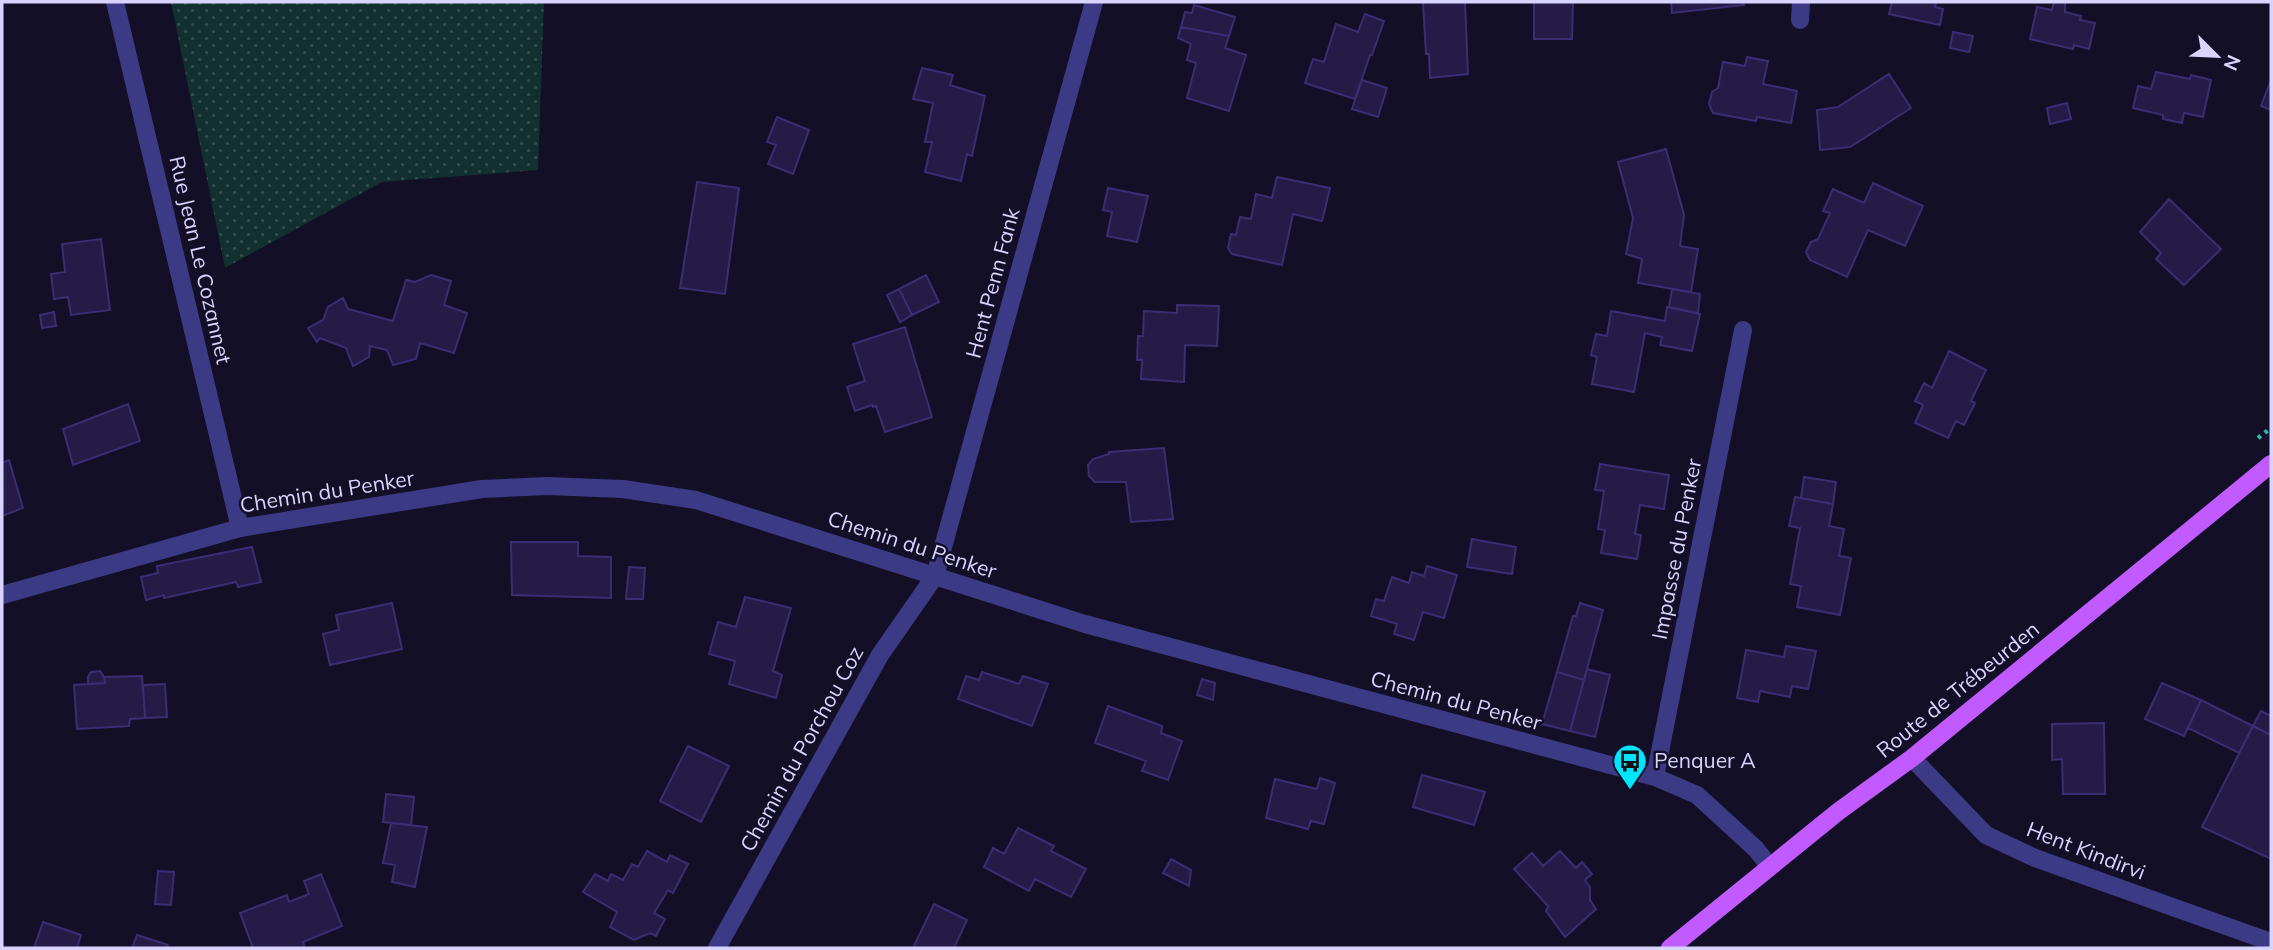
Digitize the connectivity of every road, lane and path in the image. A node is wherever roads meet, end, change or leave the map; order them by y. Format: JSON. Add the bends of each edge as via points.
{"nodes":[{"id":1,"x":115,"y":2,"type":"edge"},
{"id":2,"x":1094,"y":2,"type":"edge"},
{"id":3,"x":1801,"y":2,"type":"edge"},
{"id":4,"x":1800,"y":20,"type":"dead end"},
{"id":5,"x":1743,"y":330,"type":"dead end"},
{"id":6,"x":2271,"y":464,"type":"edge"},
{"id":7,"x":240,"y":528,"type":"junction"},
{"id":8,"x":935,"y":576,"type":"junction"},
{"id":9,"x":2,"y":595,"type":"edge"},
{"id":10,"x":1912,"y":758,"type":"junction"},
{"id":11,"x":1655,"y":777,"type":"junction"},
{"id":12,"x":1770,"y":867,"type":"junction"},
{"id":13,"x":2271,"y":942,"type":"edge"},
{"id":14,"x":717,"y":948,"type":"edge"},
{"id":15,"x":1670,"y":948,"type":"edge"}],
"edges":[{"from":1,"to":7,"type":"street","name":"Rue Jean Le Cozannet"},
{"from":2,"to":8,"type":"street","name":"Hent Penn Fank"},
{"from":3,"to":4,"type":"street"},
{"from":5,"to":11,"type":"street","name":"Impasse du Penker"},
{"from":6,"to":10,"type":"main road","name":"Route de Trébeurden"},
{"from":7,"to":8,"type":"street","name":"Chemin du Penker","via":[[482,489],[623,489],[696,500]]},
{"from":7,"to":9,"type":"street","name":"Chemin du Penker"},
{"from":8,"to":11,"type":"street","name":"Chemin du Penker","via":[[1084,624]]},
{"from":8,"to":14,"type":"street","name":"Chemin du Porchou Coz","via":[[880,655]]},
{"from":10,"to":12,"type":"main road","name":"Route de Trébeurden"},
{"from":10,"to":13,"type":"street","name":"Hent Kindirvi","via":[[1986,835],[2035,858]]},
{"from":11,"to":12,"type":"street","name":"Chemin du Penker","via":[[1697,795]]},
{"from":12,"to":15,"type":"main road","name":"Route de Trébeurden"}]}
